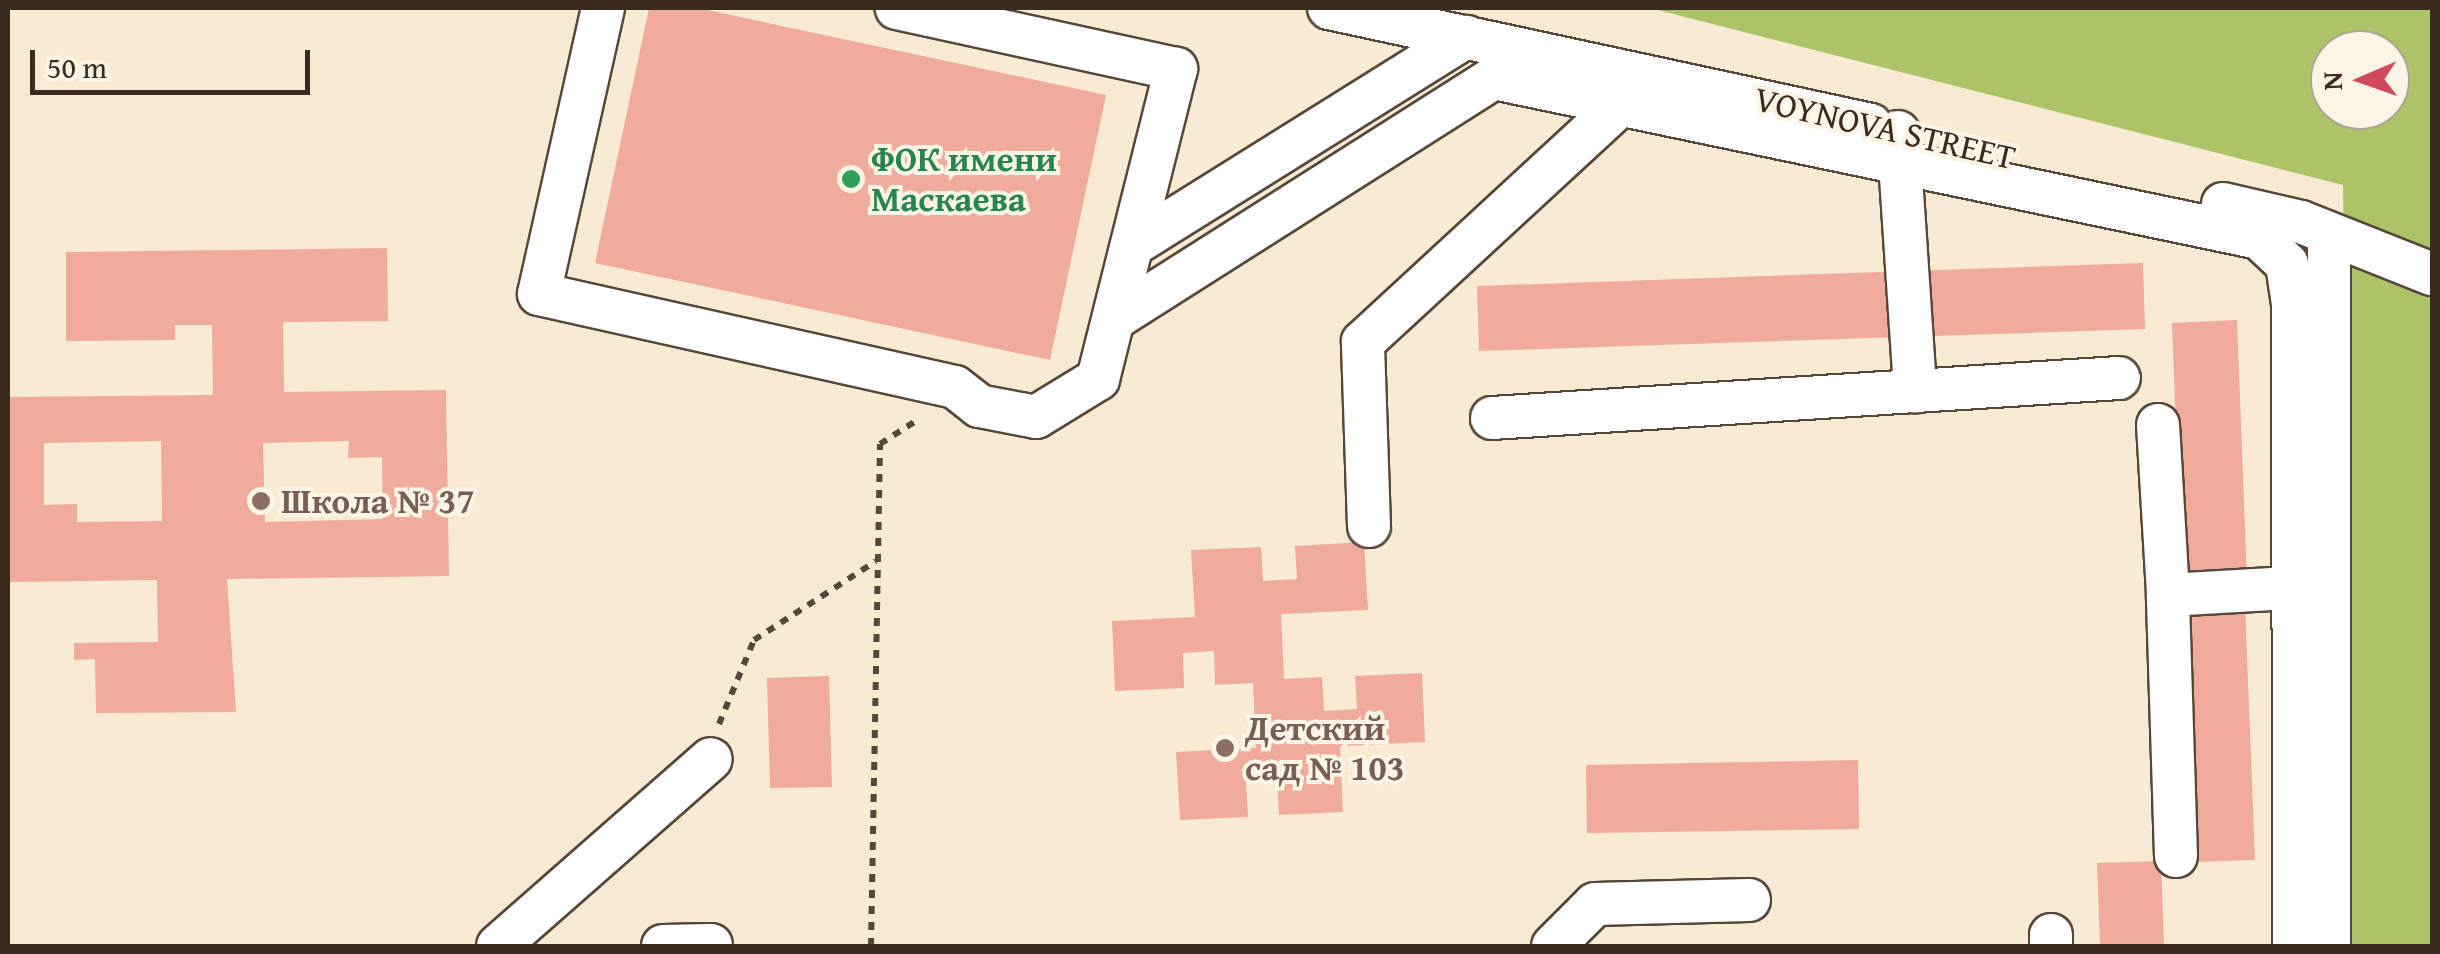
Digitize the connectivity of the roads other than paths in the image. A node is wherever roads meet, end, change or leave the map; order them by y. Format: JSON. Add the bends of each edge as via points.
{"nodes":[{"id":1,"x":603,"y":8,"type":"edge"},
{"id":2,"x":897,"y":8,"type":"edge"},
{"id":3,"x":1329,"y":8,"type":"edge"},
{"id":4,"x":1466,"y":37,"type":"junction"},
{"id":5,"x":1636,"y":90,"type":"junction"},
{"id":6,"x":1899,"y":144,"type":"junction"},
{"id":7,"x":2330,"y":235,"type":"junction"},
{"id":8,"x":1133,"y":245,"type":"junction"},
{"id":9,"x":2432,"y":274,"type":"edge"},
{"id":10,"x":1114,"y":318,"type":"junction"},
{"id":11,"x":2118,"y":378,"type":"dead end"},
{"id":12,"x":1915,"y":391,"type":"junction"},
{"id":13,"x":1492,"y":418,"type":"dead end"},
{"id":14,"x":2158,"y":425,"type":"dead end"},
{"id":15,"x":1369,"y":526,"type":"dead end"},
{"id":16,"x":2313,"y":586,"type":"junction"},
{"id":17,"x":2168,"y":595,"type":"junction"},
{"id":18,"x":712,"y":759,"type":"road end"},
{"id":19,"x":2176,"y":856,"type":"dead end"},
{"id":20,"x":1750,"y":900,"type":"dead end"},
{"id":21,"x":711,"y":945,"type":"edge"},
{"id":22,"x":498,"y":946,"type":"edge"},
{"id":23,"x":663,"y":946,"type":"edge"},
{"id":24,"x":1554,"y":946,"type":"edge"},
{"id":25,"x":2294,"y":946,"type":"edge"},
{"id":26,"x":2329,"y":946,"type":"edge"}],
"edges":[{"from":1,"to":10,"type":"street","via":[[539,294],[961,392],[979,406],[1036,417],[1098,379]]},
{"from":2,"to":8,"type":"street","via":[[1176,69]]},
{"from":3,"to":4,"type":"street","name":"VOYNOVA STREET"},
{"from":4,"to":5,"type":"street","name":"VOYNOVA STREET"},
{"from":4,"to":8,"type":"street"},
{"from":5,"to":6,"type":"street","name":"VOYNOVA STREET"},
{"from":5,"to":10,"type":"street","via":[[1494,78]]},
{"from":5,"to":15,"type":"street","via":[[1362,342]]},
{"from":6,"to":7,"type":"street","name":"VOYNOVA STREET"},
{"from":6,"to":12,"type":"street"},
{"from":6,"to":16,"type":"street","via":[[2259,238],[2288,264]]},
{"from":7,"to":9,"type":"street","name":"VOYNOVA STREET"},
{"from":7,"to":16,"type":"street"},
{"from":8,"to":10,"type":"street"},
{"from":11,"to":12,"type":"street"},
{"from":12,"to":13,"type":"street"},
{"from":14,"to":17,"type":"street"},
{"from":16,"to":17,"type":"street"},
{"from":16,"to":25,"type":"street"},
{"from":16,"to":26,"type":"street"},
{"from":17,"to":19,"type":"street"},
{"from":18,"to":22,"type":"street"},
{"from":20,"to":24,"type":"street","via":[[1595,904]]},
{"from":21,"to":23,"type":"street"}]}
